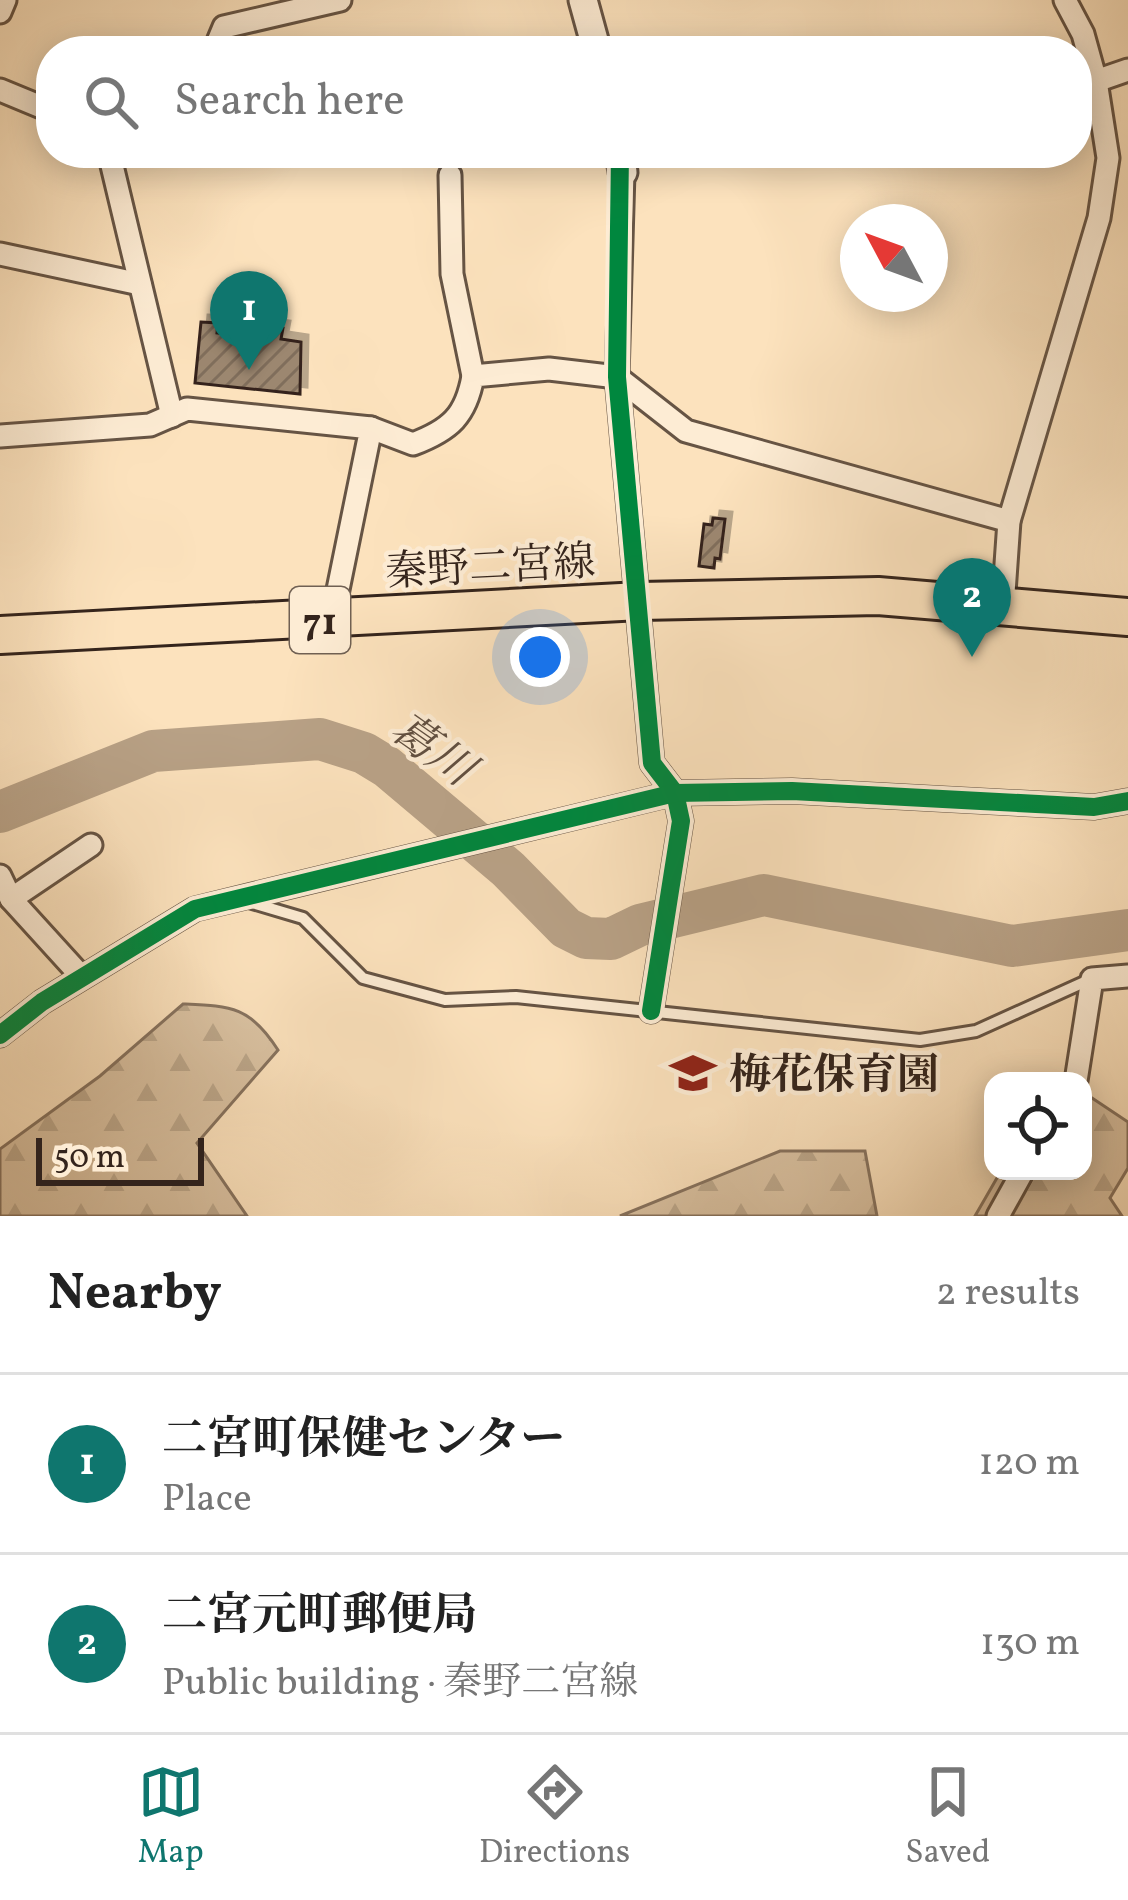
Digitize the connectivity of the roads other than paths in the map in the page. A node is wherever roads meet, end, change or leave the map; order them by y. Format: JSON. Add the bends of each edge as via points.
{"nodes":[{"id":1,"x":4,"y":0,"type":"edge"},
{"id":2,"x":340,"y":0,"type":"edge"},
{"id":3,"x":584,"y":0,"type":"edge"},
{"id":4,"x":1065,"y":0,"type":"edge"},
{"id":5,"x":0,"y":12,"type":"edge"},
{"id":6,"x":220,"y":36,"type":"edge"},
{"id":7,"x":593,"y":36,"type":"edge"},
{"id":8,"x":1084,"y":36,"type":"edge"},
{"id":9,"x":1092,"y":67,"type":"edge"},
{"id":10,"x":1128,"y":70,"type":"edge"},
{"id":11,"x":1096,"y":81,"type":"junction"},
{"id":12,"x":0,"y":90,"type":"edge"},
{"id":13,"x":36,"y":105,"type":"edge"},
{"id":14,"x":113,"y":168,"type":"edge"},
{"id":15,"x":621,"y":168,"type":"edge"},
{"id":16,"x":450,"y":175,"type":"dead end"},
{"id":17,"x":0,"y":254,"type":"edge"},
{"id":18,"x":140,"y":284,"type":"junction"},
{"id":19,"x":473,"y":376,"type":"junction"},
{"id":20,"x":616,"y":377,"type":"junction"},
{"id":21,"x":172,"y":416,"type":"junction"},
{"id":22,"x":371,"y":428,"type":"junction"},
{"id":23,"x":0,"y":436,"type":"edge"},
{"id":24,"x":1009,"y":521,"type":"junction"},
{"id":25,"x":640,"y":601,"type":"junction"},
{"id":26,"x":1003,"y":607,"type":"junction"},
{"id":27,"x":1128,"y":617,"type":"edge"},
{"id":28,"x":332,"y":619,"type":"junction"},
{"id":29,"x":0,"y":635,"type":"edge"},
{"id":30,"x":675,"y":793,"type":"junction"},
{"id":31,"x":1128,"y":801,"type":"edge"},
{"id":32,"x":91,"y":845,"type":"dead end"},
{"id":33,"x":0,"y":876,"type":"edge"},
{"id":34,"x":234,"y":898,"type":"junction"},
{"id":35,"x":11,"y":899,"type":"junction"},
{"id":36,"x":82,"y":976,"type":"junction"},
{"id":37,"x":1128,"y":976,"type":"edge"},
{"id":38,"x":1092,"y":979,"type":"junction"},
{"id":39,"x":650,"y":1011,"type":"junction"},
{"id":40,"x":0,"y":1035,"type":"edge"},
{"id":41,"x":1077,"y":1072,"type":"edge"},
{"id":42,"x":1018,"y":1180,"type":"edge"},
{"id":43,"x":998,"y":1216,"type":"edge"}],
"edges":[{"from":1,"to":5,"type":"street"},
{"from":2,"to":6,"type":"street","via":[[224,27]]},
{"from":3,"to":7,"type":"street"},
{"from":4,"to":8,"type":"street"},
{"from":9,"to":11,"type":"street"},
{"from":10,"to":11,"type":"street"},
{"from":11,"to":24,"type":"street","via":[[1108,158],[1100,218]]},
{"from":12,"to":13,"type":"street"},
{"from":14,"to":18,"type":"street"},
{"from":15,"to":20,"type":"street"},
{"from":16,"to":19,"type":"street","via":[[452,274]]},
{"from":17,"to":18,"type":"street"},
{"from":18,"to":21,"type":"street"},
{"from":19,"to":20,"type":"street","via":[[549,369]]},
{"from":19,"to":22,"type":"street","via":[[468,406],[445,433],[413,444]]},
{"from":20,"to":24,"type":"street","via":[[686,431]]},
{"from":20,"to":25,"type":"street"},
{"from":21,"to":22,"type":"street","via":[[187,409]]},
{"from":21,"to":23,"type":"street","via":[[150,425]]},
{"from":22,"to":28,"type":"street"},
{"from":24,"to":26,"type":"street"},
{"from":25,"to":26,"type":"main road","name":"秦野二宮線","number":"71","via":[[878,596]]},
{"from":25,"to":28,"type":"main road","name":"秦野二宮線","number":"71"},
{"from":25,"to":30,"type":"street","via":[[652,763]]},
{"from":26,"to":27,"type":"main road","name":"秦野二宮線","number":"71"},
{"from":28,"to":29,"type":"main road","name":"秦野二宮線","number":"71"},
{"from":30,"to":31,"type":"street","via":[[793,790],[1094,807]]},
{"from":30,"to":34,"type":"street"},
{"from":30,"to":39,"type":"street","via":[[675,876]]},
{"from":32,"to":35,"type":"street"},
{"from":33,"to":35,"type":"street"},
{"from":34,"to":36,"type":"street","via":[[195,909]]},
{"from":34,"to":39,"type":"lane","via":[[303,918],[363,978],[398,990]]},
{"from":35,"to":36,"type":"street"},
{"from":36,"to":40,"type":"street"},
{"from":37,"to":38,"type":"street"},
{"from":38,"to":39,"type":"lane","via":[[976,1031],[920,1040]]},
{"from":38,"to":41,"type":"street"},
{"from":42,"to":43,"type":"street"}]}
